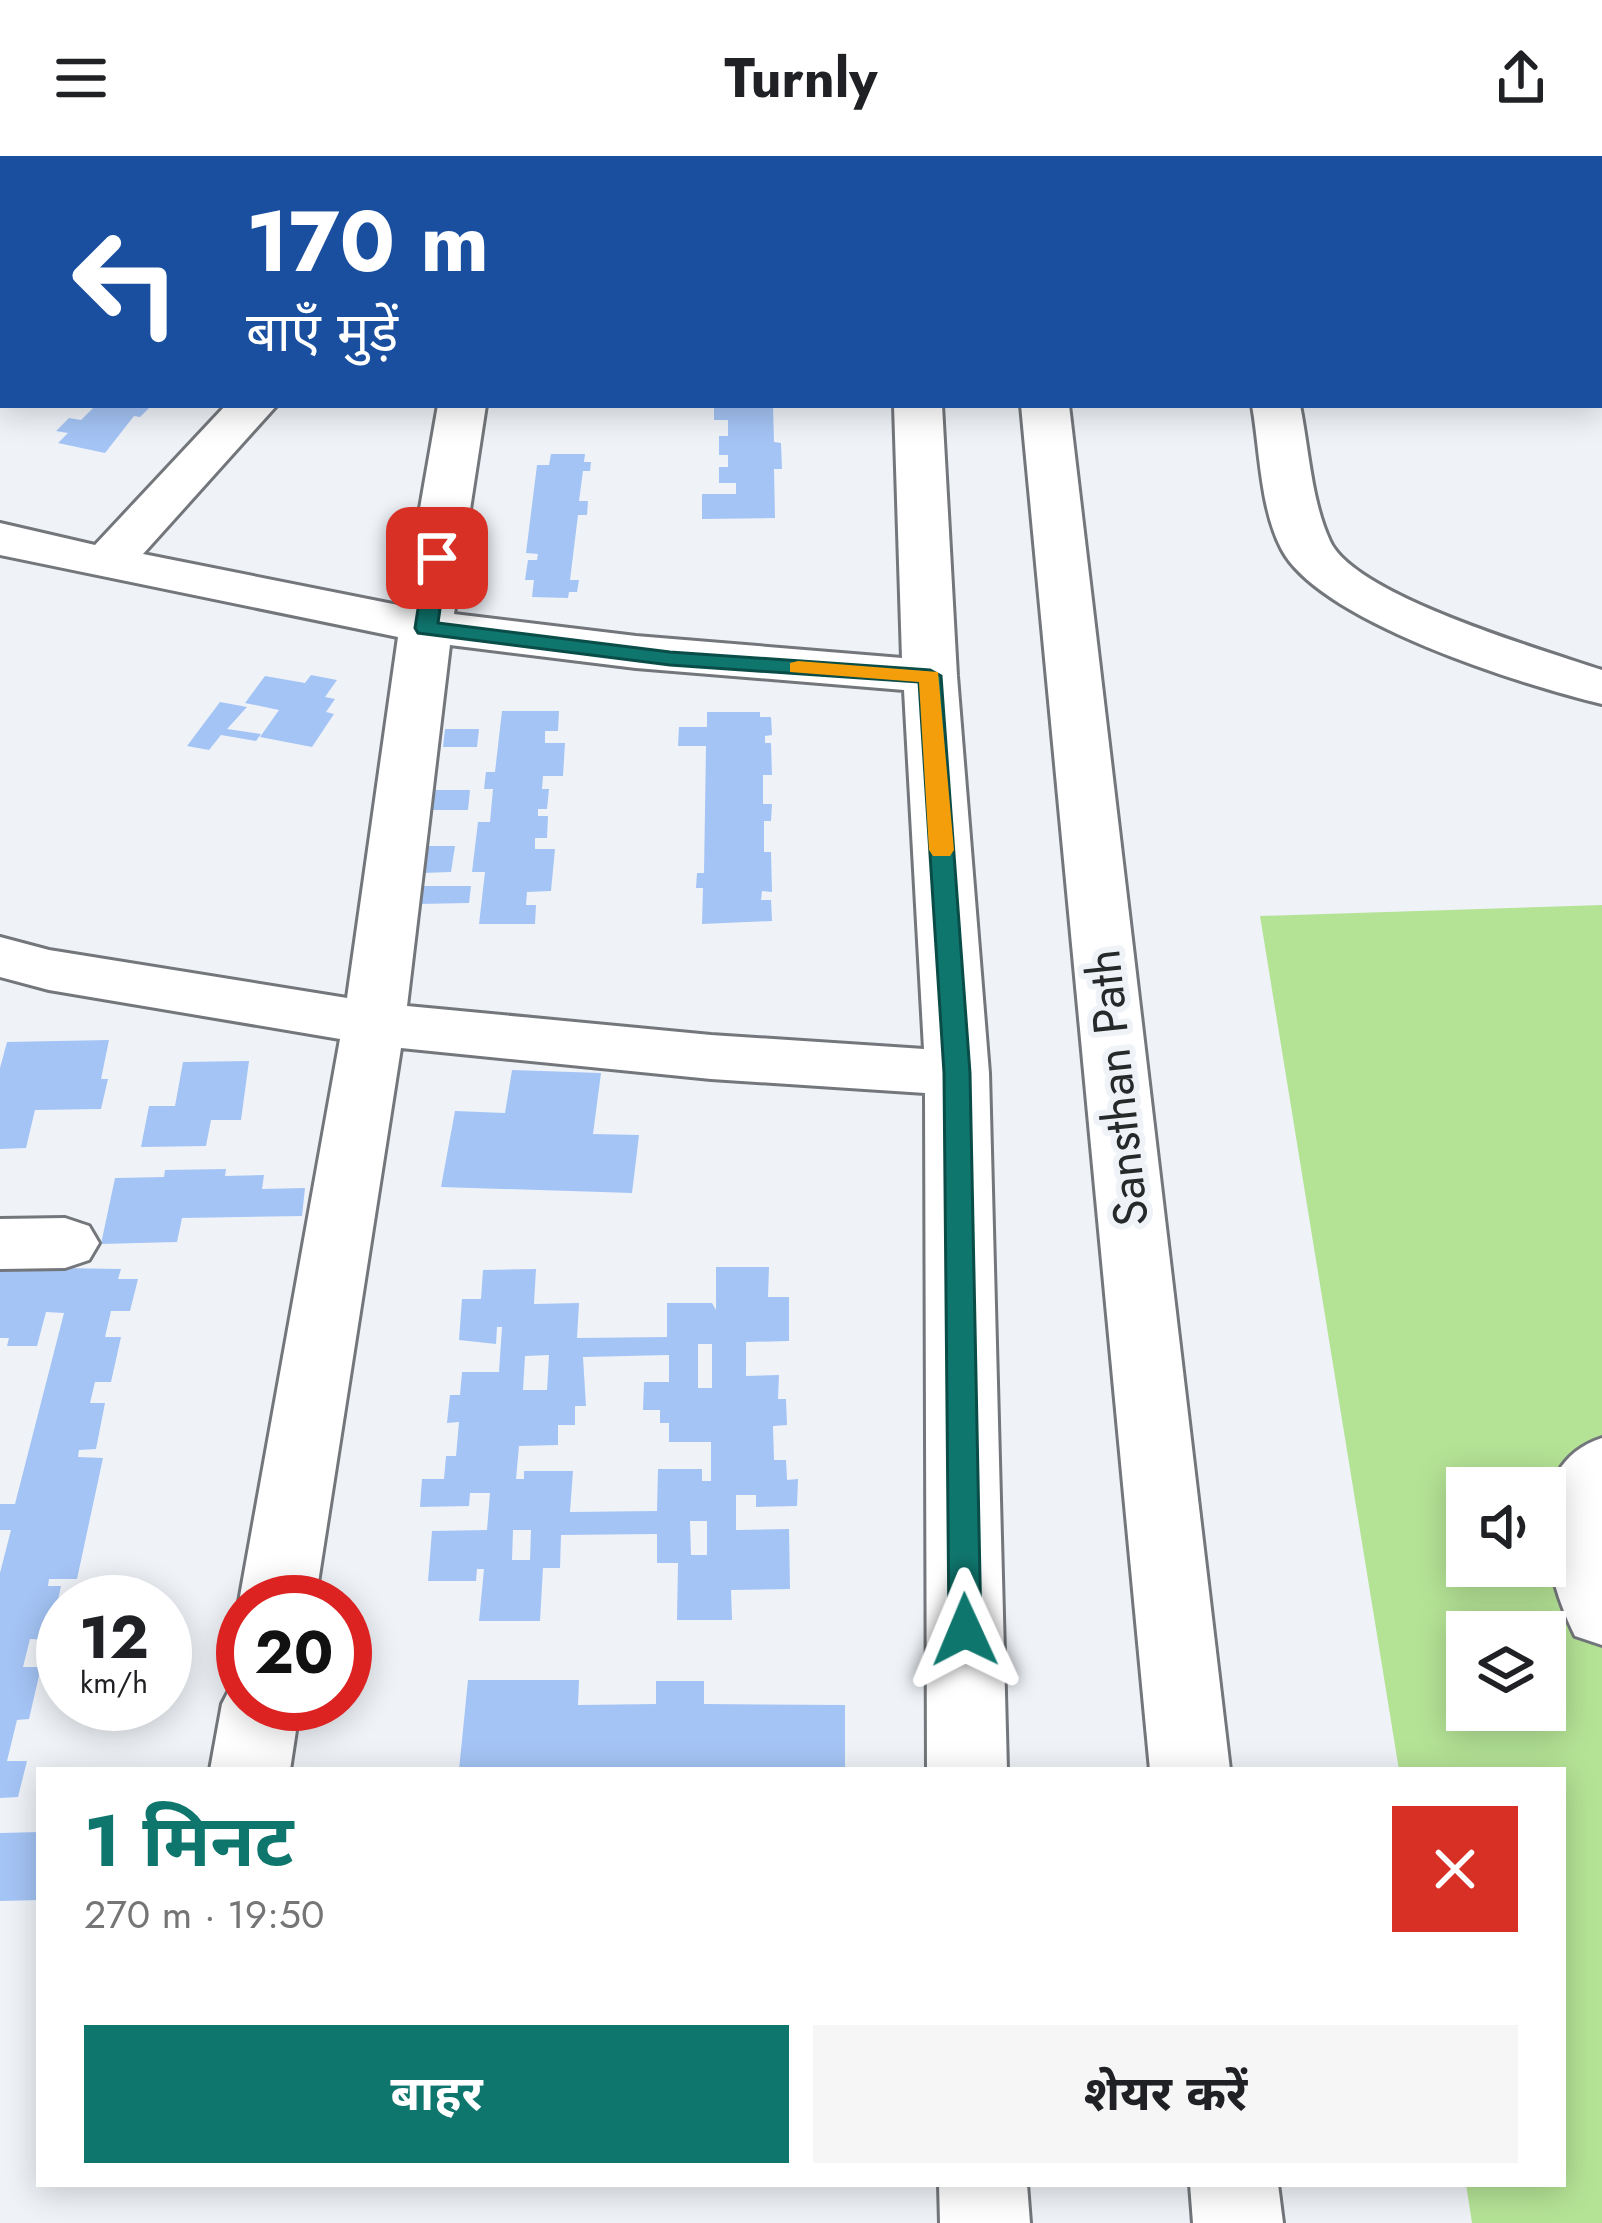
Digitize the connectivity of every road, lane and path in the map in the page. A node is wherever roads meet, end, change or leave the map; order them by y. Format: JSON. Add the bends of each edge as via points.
{"nodes":[{"id":1,"x":250,"y":408,"type":"edge"},
{"id":2,"x":462,"y":408,"type":"edge"},
{"id":3,"x":918,"y":408,"type":"edge"},
{"id":4,"x":1046,"y":408,"type":"edge"},
{"id":5,"x":1277,"y":408,"type":"edge"},
{"id":6,"x":0,"y":538,"type":"edge"},
{"id":7,"x":108,"y":561,"type":"junction"},
{"id":8,"x":426,"y":628,"type":"junction"},
{"id":9,"x":930,"y":676,"type":"junction"},
{"id":10,"x":1602,"y":688,"type":"edge"},
{"id":11,"x":0,"y":957,"type":"edge"},
{"id":12,"x":374,"y":1024,"type":"junction"},
{"id":13,"x":957,"y":1073,"type":"junction"},
{"id":14,"x":65,"y":1243,"type":"dead end"},
{"id":15,"x":0,"y":1244,"type":"edge"},
{"id":16,"x":1602,"y":1466,"type":"edge"},
{"id":17,"x":282,"y":1575,"type":"edge"},
{"id":18,"x":1602,"y":1614,"type":"edge"},
{"id":19,"x":256,"y":1731,"type":"edge"},
{"id":20,"x":250,"y":1767,"type":"edge"},
{"id":21,"x":967,"y":1767,"type":"edge"},
{"id":22,"x":1190,"y":1767,"type":"edge"},
{"id":23,"x":983,"y":2187,"type":"edge"},
{"id":24,"x":1234,"y":2187,"type":"edge"},
{"id":25,"x":985,"y":2223,"type":"edge"},
{"id":26,"x":1238,"y":2223,"type":"edge"}],
"edges":[{"from":1,"to":7,"type":"street"},
{"from":2,"to":8,"type":"street"},
{"from":3,"to":9,"type":"street"},
{"from":4,"to":22,"type":"street","name":"Sansthan Path"},
{"from":5,"to":10,"type":"street","via":[[1307,551],[1353,591]]},
{"from":6,"to":7,"type":"street"},
{"from":7,"to":8,"type":"street"},
{"from":8,"to":9,"type":"street","via":[[670,659]]},
{"from":8,"to":12,"type":"street"},
{"from":9,"to":13,"type":"street"},
{"from":11,"to":12,"type":"street"},
{"from":12,"to":13,"type":"street"},
{"from":12,"to":17,"type":"street"},
{"from":13,"to":21,"type":"street"},
{"from":14,"to":15,"type":"street"},
{"from":16,"to":18,"type":"street","via":[[1585,1484],[1581,1532]]},
{"from":19,"to":20,"type":"street"},
{"from":23,"to":25,"type":"street"},
{"from":24,"to":26,"type":"street"}]}
